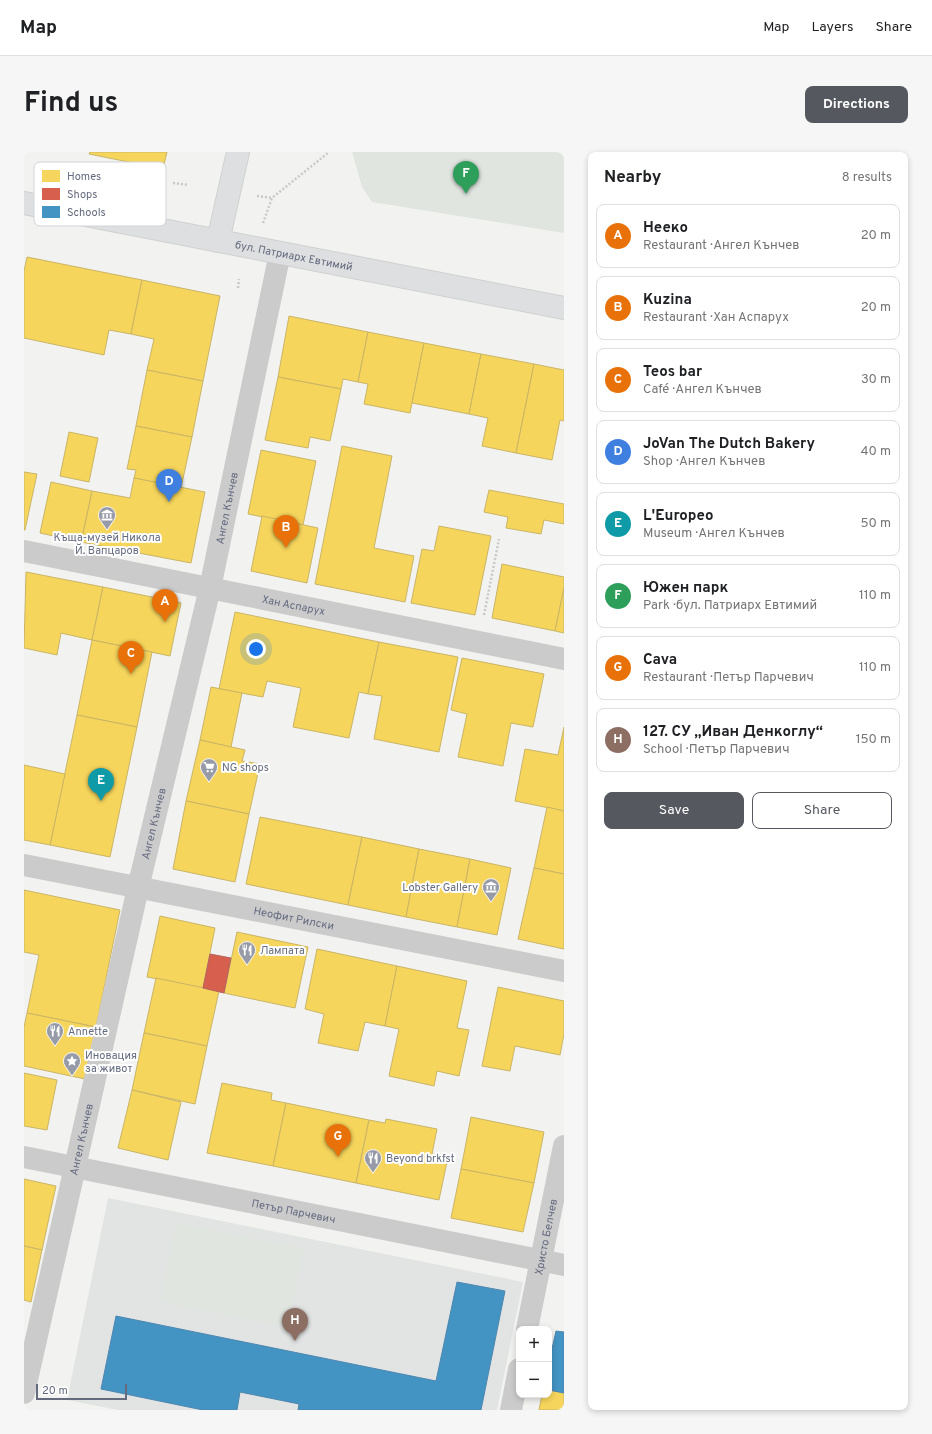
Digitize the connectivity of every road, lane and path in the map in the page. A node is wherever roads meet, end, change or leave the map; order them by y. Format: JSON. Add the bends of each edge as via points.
{"nodes":[{"id":1,"x":238,"y":152,"type":"edge"},
{"id":2,"x":329,"y":152,"type":"edge"},
{"id":3,"x":173,"y":183,"type":"dead end"},
{"id":4,"x":188,"y":185,"type":"dead end"},
{"id":5,"x":257,"y":196,"type":"dead end"},
{"id":6,"x":272,"y":198,"type":"junction"},
{"id":7,"x":24,"y":203,"type":"edge"},
{"id":8,"x":34,"y":205,"type":"edge"},
{"id":9,"x":268,"y":211,"type":"dead end"},
{"id":10,"x":138,"y":226,"type":"edge"},
{"id":11,"x":218,"y":242,"type":"junction"},
{"id":12,"x":280,"y":254,"type":"junction"},
{"id":13,"x":239,"y":280,"type":"dead end"},
{"id":14,"x":238,"y":288,"type":"dead end"},
{"id":15,"x":564,"y":308,"type":"edge"},
{"id":16,"x":499,"y":539,"type":"dead end"},
{"id":17,"x":24,"y":551,"type":"edge"},
{"id":18,"x":210,"y":588,"type":"junction"},
{"id":19,"x":478,"y":642,"type":"junction"},
{"id":20,"x":564,"y":659,"type":"edge"},
{"id":21,"x":24,"y":865,"type":"edge"},
{"id":22,"x":138,"y":888,"type":"junction"},
{"id":23,"x":564,"y":971,"type":"edge"},
{"id":24,"x":564,"y":1146,"type":"edge"},
{"id":25,"x":24,"y":1157,"type":"edge"},
{"id":26,"x":75,"y":1167,"type":"junction"},
{"id":27,"x":540,"y":1260,"type":"junction"},
{"id":28,"x":564,"y":1265,"type":"edge"},
{"id":29,"x":528,"y":1326,"type":"edge"},
{"id":30,"x":516,"y":1384,"type":"edge"},
{"id":31,"x":24,"y":1393,"type":"edge"},
{"id":32,"x":511,"y":1410,"type":"edge"}],
"edges":[{"from":1,"to":11,"type":"main road"},
{"from":2,"to":6,"type":"path"},
{"from":3,"to":4,"type":"path"},
{"from":5,"to":6,"type":"path"},
{"from":6,"to":9,"type":"path"},
{"from":7,"to":8,"type":"main road","name":"бул. Патриарх Евтимий"},
{"from":10,"to":11,"type":"main road","name":"бул. Патриарх Евтимий"},
{"from":11,"to":12,"type":"main road","name":"бул. Патриарх Евтимий"},
{"from":12,"to":15,"type":"main road","name":"бул. Патриарх Евтимий"},
{"from":12,"to":18,"type":"street","name":"Ангел Кънчев"},
{"from":13,"to":14,"type":"path"},
{"from":16,"to":19,"type":"path"},
{"from":17,"to":18,"type":"street","name":"Хан Аспарух"},
{"from":18,"to":19,"type":"street","name":"Хан Аспарух"},
{"from":18,"to":22,"type":"street","name":"Ангел Кънчев"},
{"from":19,"to":20,"type":"street","name":"Хан Аспарух"},
{"from":21,"to":22,"type":"street","name":"Неофит Рилски"},
{"from":22,"to":23,"type":"street","name":"Неофит Рилски"},
{"from":22,"to":26,"type":"street","name":"Ангел Кънчев"},
{"from":24,"to":27,"type":"street","name":"Христо Белчев"},
{"from":25,"to":26,"type":"street","name":"Петър Парчевич"},
{"from":26,"to":27,"type":"street","name":"Петър Парчевич"},
{"from":26,"to":31,"type":"street","name":"Ангел Кънчев"},
{"from":27,"to":28,"type":"street","name":"Петър Парчевич"},
{"from":27,"to":29,"type":"street","name":"Христо Белчев"},
{"from":30,"to":32,"type":"street"}]}
